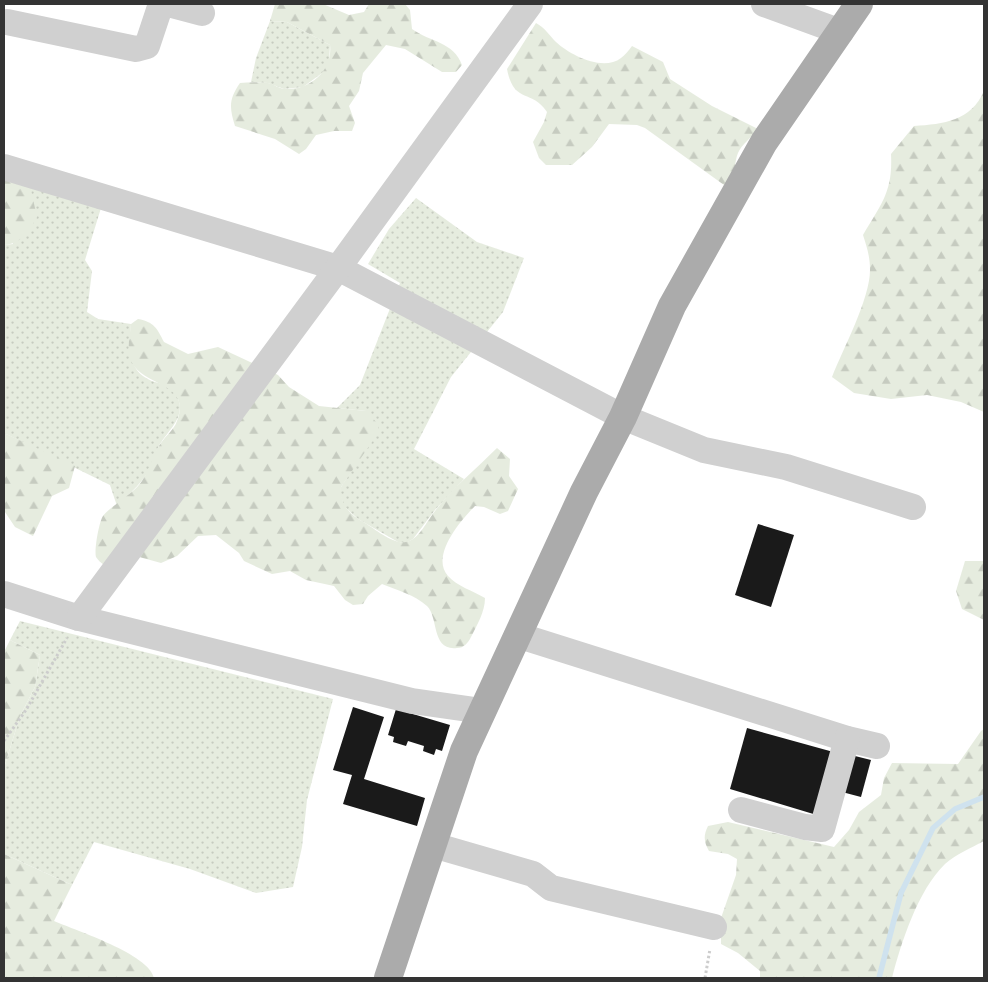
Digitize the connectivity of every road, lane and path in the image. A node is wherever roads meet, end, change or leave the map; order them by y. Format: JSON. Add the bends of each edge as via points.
{"nodes":[{"id":1,"x":161,"y":4,"type":"edge"},
{"id":2,"x":168,"y":4,"type":"edge"},
{"id":3,"x":530,"y":4,"type":"edge"},
{"id":4,"x":764,"y":4,"type":"edge"},
{"id":5,"x":859,"y":4,"type":"edge"},
{"id":6,"x":202,"y":13,"type":"dead end"},
{"id":7,"x":8,"y":21,"type":"edge"},
{"id":8,"x":841,"y":32,"type":"junction"},
{"id":9,"x":4,"y":167,"type":"edge"},
{"id":10,"x":338,"y":268,"type":"junction"},
{"id":11,"x":623,"y":417,"type":"junction"},
{"id":12,"x":913,"y":507,"type":"dead end"},
{"id":13,"x":4,"y":594,"type":"edge"},
{"id":14,"x":79,"y":618,"type":"junction"},
{"id":15,"x":517,"y":635,"type":"junction"},
{"id":16,"x":482,"y":711,"type":"junction"},
{"id":17,"x":847,"y":739,"type":"junction"},
{"id":18,"x":4,"y":742,"type":"edge"},
{"id":19,"x":877,"y":746,"type":"dead end"},
{"id":20,"x":741,"y":810,"type":"dead end"},
{"id":21,"x":433,"y":845,"type":"junction"},
{"id":22,"x":714,"y":927,"type":"joint"},
{"id":23,"x":388,"y":978,"type":"edge"},
{"id":24,"x":705,"y":978,"type":"edge"}],
"edges":[{"from":1,"to":7,"type":"street","via":[[147,46],[136,49]]},
{"from":2,"to":6,"type":"street"},
{"from":3,"to":10,"type":"street"},
{"from":4,"to":8,"type":"street"},
{"from":5,"to":8,"type":"main road"},
{"from":8,"to":11,"type":"main road","via":[[764,142],[672,306]]},
{"from":9,"to":10,"type":"street"},
{"from":10,"to":11,"type":"street"},
{"from":10,"to":14,"type":"street"},
{"from":11,"to":12,"type":"street","via":[[704,450],[786,467]]},
{"from":11,"to":15,"type":"main road"},
{"from":13,"to":14,"type":"street"},
{"from":14,"to":16,"type":"street","via":[[412,701]]},
{"from":14,"to":18,"type":"path"},
{"from":15,"to":16,"type":"main road"},
{"from":15,"to":17,"type":"street"},
{"from":16,"to":21,"type":"main road","via":[[464,751]]},
{"from":17,"to":19,"type":"street"},
{"from":17,"to":20,"type":"street","via":[[822,829]]},
{"from":21,"to":22,"type":"street","via":[[533,874],[551,888]]},
{"from":21,"to":23,"type":"main road"},
{"from":22,"to":24,"type":"path"}]}
